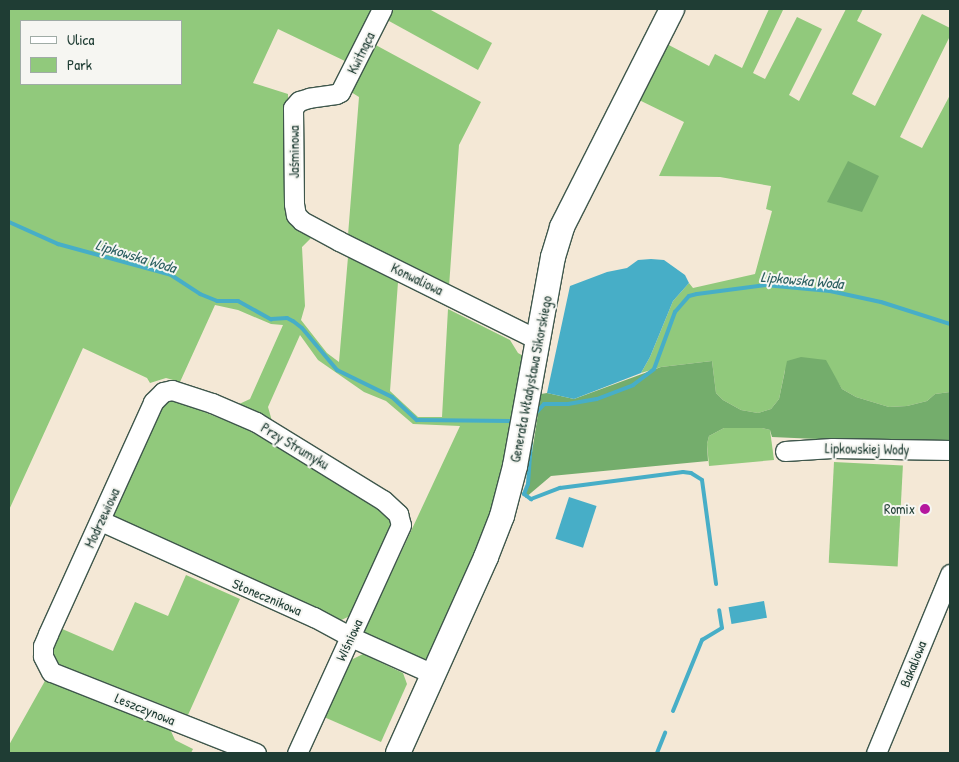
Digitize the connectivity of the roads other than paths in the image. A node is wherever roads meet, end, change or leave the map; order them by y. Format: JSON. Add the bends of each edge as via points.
{"nodes":[{"id":1,"x":382,"y":9,"type":"edge"},
{"id":2,"x":672,"y":9,"type":"edge"},
{"id":3,"x":309,"y":98,"type":"joint"},
{"id":4,"x":296,"y":215,"type":"joint"},
{"id":5,"x":538,"y":340,"type":"junction"},
{"id":6,"x":172,"y":390,"type":"joint"},
{"id":7,"x":950,"y":450,"type":"edge"},
{"id":8,"x":785,"y":451,"type":"dead end"},
{"id":9,"x":101,"y":521,"type":"junction"},
{"id":10,"x":401,"y":525,"type":"joint"},
{"id":11,"x":950,"y":574,"type":"edge"},
{"id":12,"x":351,"y":637,"type":"junction"},
{"id":13,"x":43,"y":656,"type":"joint"},
{"id":14,"x":433,"y":674,"type":"junction"},
{"id":15,"x":256,"y":753,"type":"edge"},
{"id":16,"x":297,"y":753,"type":"edge"},
{"id":17,"x":398,"y":753,"type":"edge"},
{"id":18,"x":876,"y":753,"type":"edge"}],
"edges":[{"from":1,"to":3,"type":"street","name":"Kwitnąca","via":[[345,86],[336,94]]},
{"from":2,"to":5,"type":"main road","name":"Generała Władysława Sikorskiego","via":[[567,214],[555,248]]},
{"from":3,"to":4,"type":"street","name":"Jaśminowa","via":[[293,108]]},
{"from":4,"to":5,"type":"street","name":"Konwaliowa","via":[[339,241]]},
{"from":5,"to":14,"type":"main road","name":"Generała Władysława Sikorskiego","via":[[515,466],[502,516]]},
{"from":6,"to":9,"type":"street","name":"Modrzewiowa","via":[[163,392],[153,402]]},
{"from":6,"to":10,"type":"street","name":"Przy Strumyku","via":[[256,422],[383,500],[398,514]]},
{"from":7,"to":8,"type":"street","name":"Lipkowskiej Wody","via":[[832,448]]},
{"from":9,"to":12,"type":"street","name":"Słonecznikowa","via":[[314,617]]},
{"from":9,"to":13,"type":"street","name":"Modrzewiowa","via":[[48,634]]},
{"from":10,"to":12,"type":"street","name":"Wiśniowa"},
{"from":11,"to":18,"type":"street","name":"Bakaliowa"},
{"from":12,"to":14,"type":"street","name":"Słonecznikowa"},
{"from":12,"to":16,"type":"street","name":"Wiśniowa"},
{"from":13,"to":15,"type":"street","name":"Leszczynowa","via":[[51,672]]},
{"from":14,"to":17,"type":"main road","name":"Generała Władysława Sikorskiego"}]}
